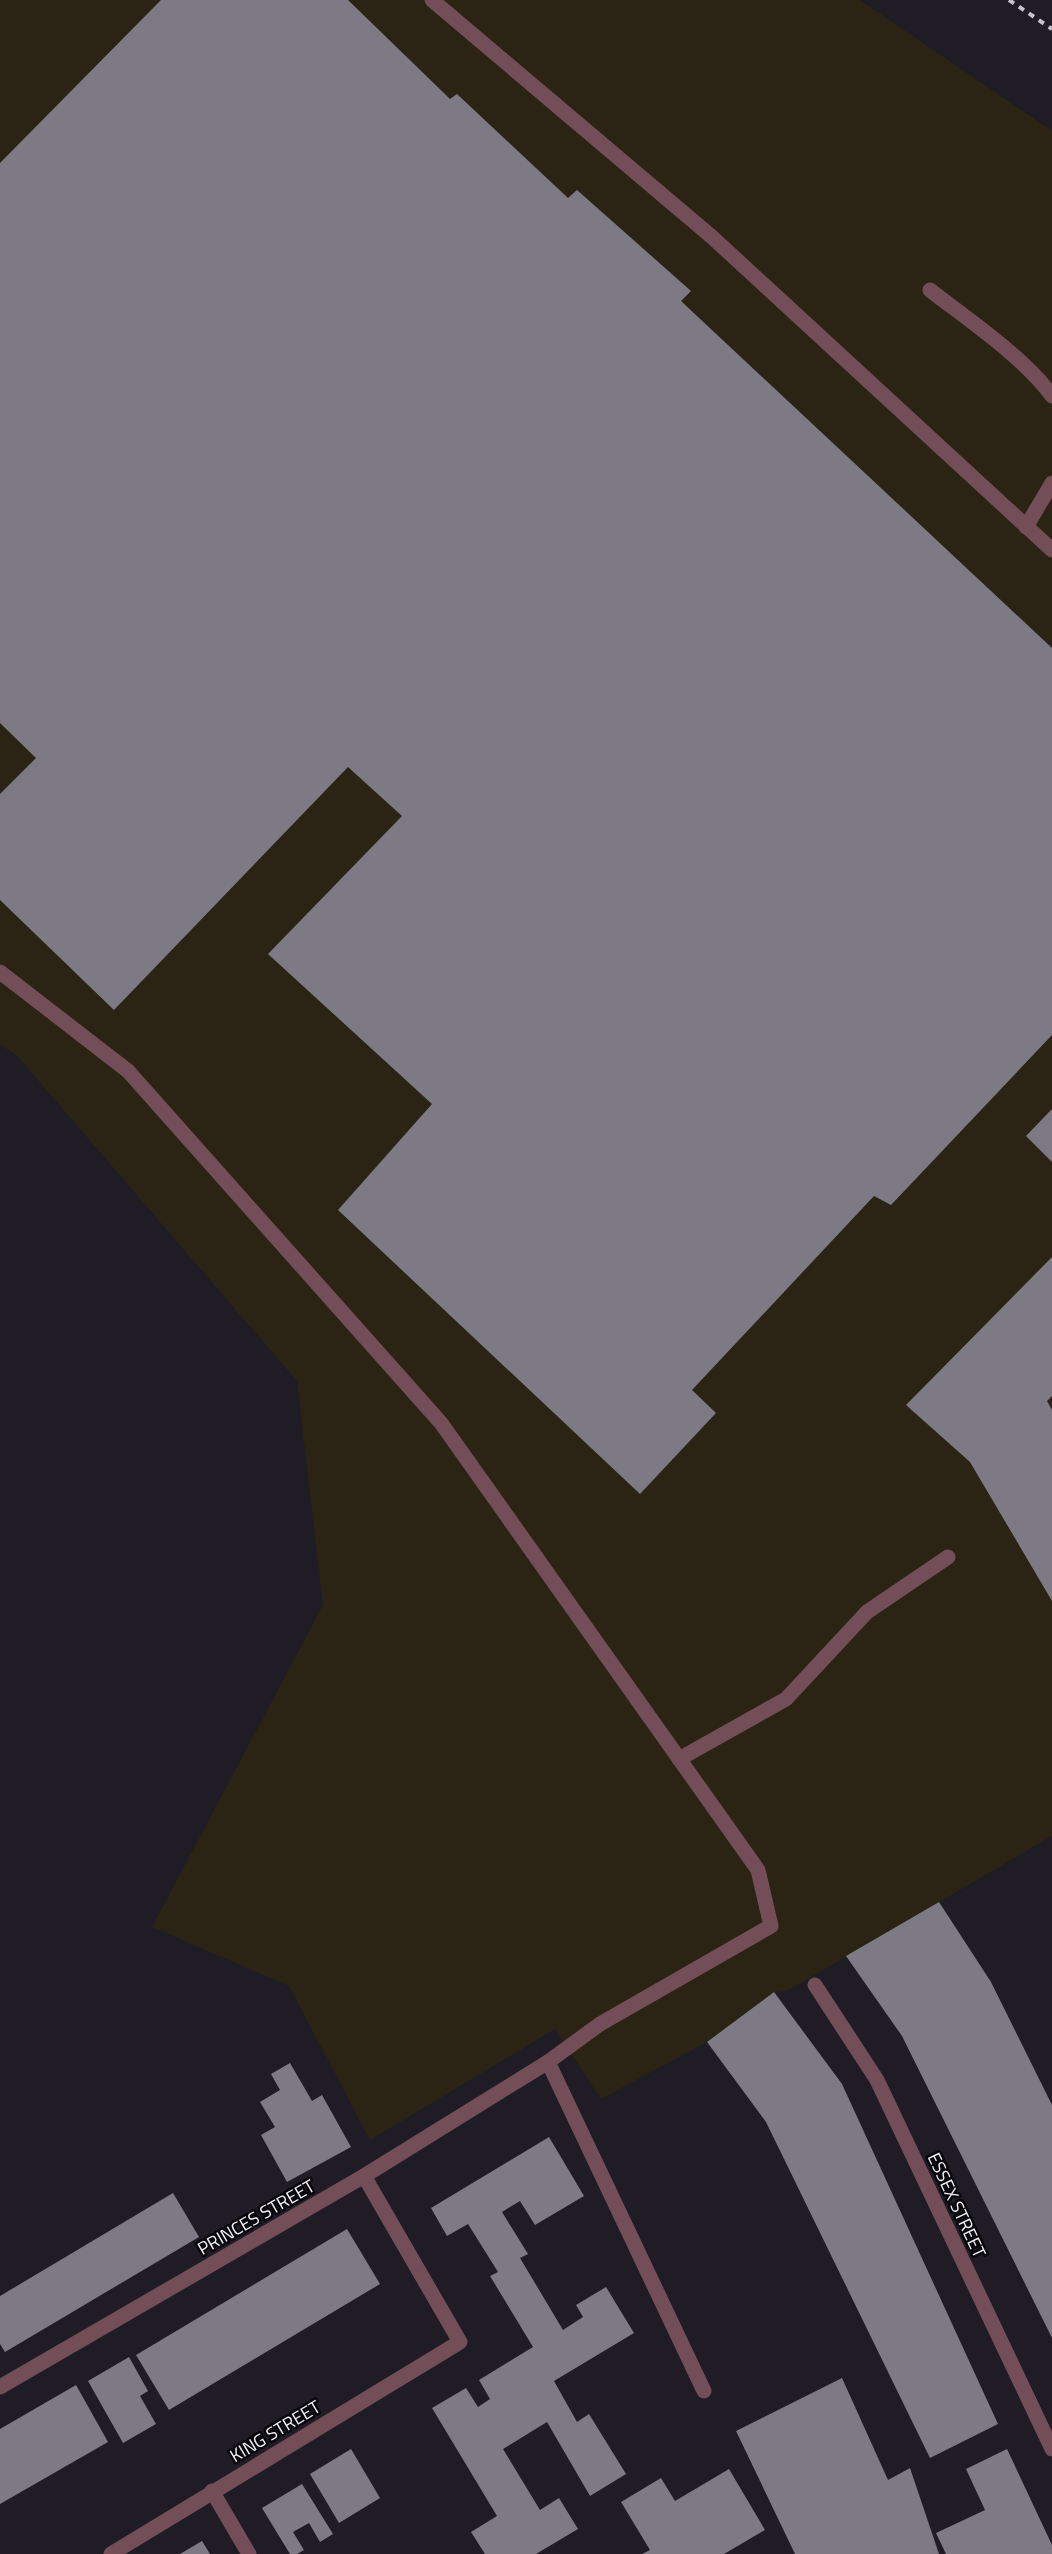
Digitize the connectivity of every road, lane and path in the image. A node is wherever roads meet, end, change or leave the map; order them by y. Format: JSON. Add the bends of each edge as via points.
{"nodes":[{"id":1,"x":432,"y":0,"type":"edge"},
{"id":2,"x":930,"y":290,"type":"dead end"},
{"id":3,"x":1052,"y":396,"type":"edge"},
{"id":4,"x":1052,"y":484,"type":"edge"},
{"id":5,"x":1026,"y":527,"type":"junction"},
{"id":6,"x":1052,"y":550,"type":"edge"},
{"id":7,"x":0,"y":972,"type":"edge"},
{"id":8,"x":948,"y":1558,"type":"dead end"},
{"id":9,"x":679,"y":1759,"type":"junction"},
{"id":10,"x":815,"y":1985,"type":"dead end"},
{"id":11,"x":548,"y":2062,"type":"junction"},
{"id":12,"x":364,"y":2176,"type":"junction"},
{"id":13,"x":0,"y":2387,"type":"edge"},
{"id":14,"x":704,"y":2391,"type":"dead end"},
{"id":15,"x":1052,"y":2449,"type":"edge"},
{"id":16,"x":212,"y":2491,"type":"junction"},
{"id":17,"x":111,"y":2554,"type":"edge"},
{"id":18,"x":249,"y":2554,"type":"edge"}],
"edges":[{"from":1,"to":5,"type":"street","via":[[712,237]]},
{"from":2,"to":3,"type":"street","via":[[994,340]]},
{"from":4,"to":5,"type":"street"},
{"from":5,"to":6,"type":"street"},
{"from":7,"to":9,"type":"street","via":[[128,1071],[441,1423]]},
{"from":8,"to":9,"type":"street","via":[[867,1612],[786,1699]]},
{"from":9,"to":11,"type":"street","name":"PRINCES STREET","via":[[758,1870],[771,1926],[600,2024]]},
{"from":10,"to":15,"type":"street","name":"ESSEX STREET","via":[[877,2080]]},
{"from":11,"to":12,"type":"street","name":"PRINCES STREET"},
{"from":11,"to":14,"type":"street"},
{"from":12,"to":13,"type":"street","name":"PRINCES STREET"},
{"from":12,"to":16,"type":"street","name":"KING STREET","via":[[460,2342]]},
{"from":16,"to":17,"type":"street","name":"KING STREET"},
{"from":16,"to":18,"type":"street"}]}
